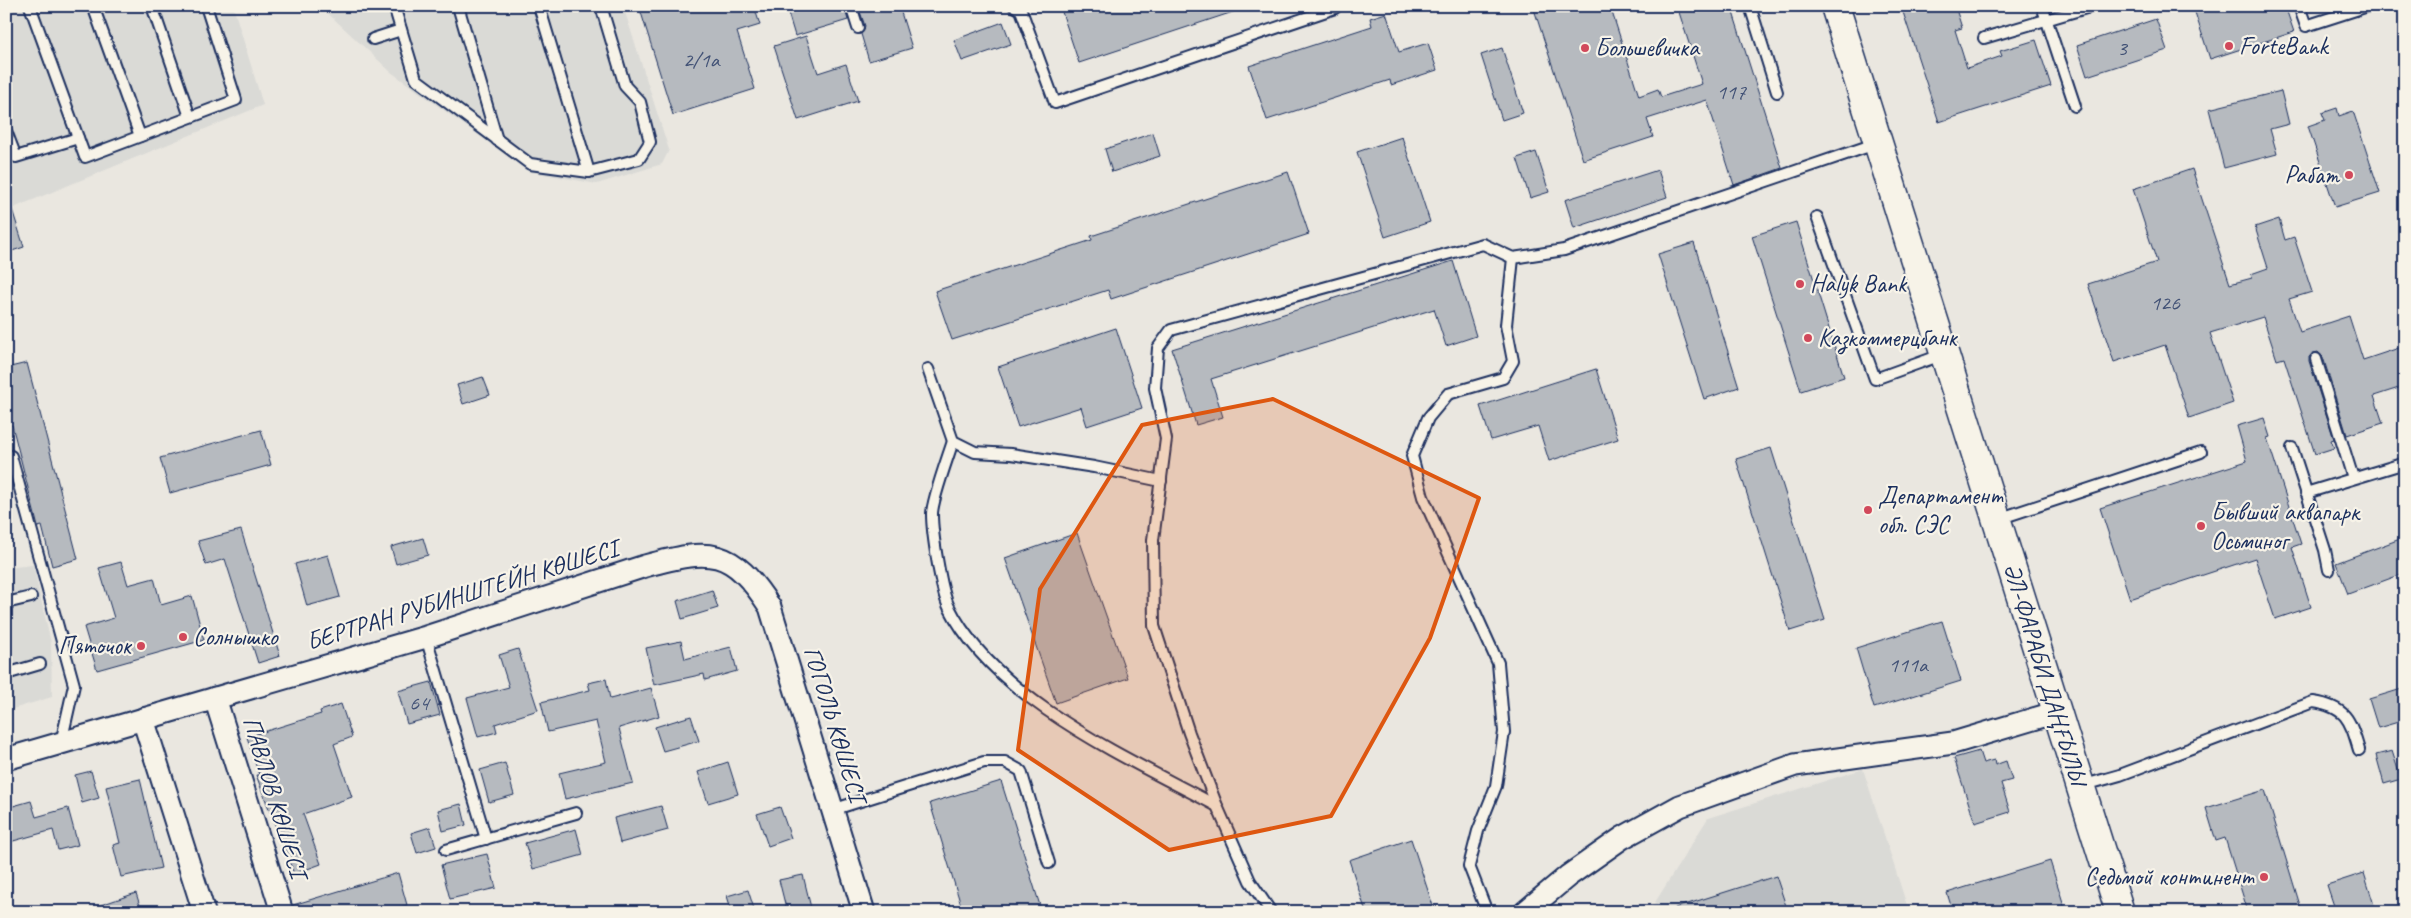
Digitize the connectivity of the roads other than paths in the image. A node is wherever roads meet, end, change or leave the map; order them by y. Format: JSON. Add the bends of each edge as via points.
{"nodes":[{"id":1,"x":30,"y":6,"type":"edge"},
{"id":2,"x":93,"y":6,"type":"edge"},
{"id":3,"x":152,"y":6,"type":"edge"},
{"id":4,"x":206,"y":6,"type":"edge"},
{"id":5,"x":394,"y":6,"type":"edge"},
{"id":6,"x":458,"y":6,"type":"edge"},
{"id":7,"x":539,"y":6,"type":"edge"},
{"id":8,"x":601,"y":6,"type":"edge"},
{"id":9,"x":852,"y":6,"type":"edge"},
{"id":10,"x":1014,"y":6,"type":"edge"},
{"id":11,"x":1750,"y":6,"type":"edge"},
{"id":12,"x":1835,"y":6,"type":"edge"},
{"id":13,"x":2042,"y":6,"type":"edge"},
{"id":14,"x":2093,"y":6,"type":"edge"},
{"id":15,"x":2300,"y":6,"type":"edge"},
{"id":16,"x":2368,"y":6,"type":"edge"},
{"id":17,"x":1336,"y":8,"type":"dead end"},
{"id":18,"x":2046,"y":20,"type":"junction"},
{"id":19,"x":858,"y":28,"type":"dead end"},
{"id":20,"x":401,"y":30,"type":"junction"},
{"id":21,"x":1984,"y":38,"type":"dead end"},
{"id":22,"x":372,"y":39,"type":"dead end"},
{"id":23,"x":1777,"y":92,"type":"dead end"},
{"id":24,"x":2075,"y":106,"type":"dead end"},
{"id":25,"x":190,"y":117,"type":"junction"},
{"id":26,"x":6,"y":131,"type":"edge"},
{"id":27,"x":140,"y":136,"type":"junction"},
{"id":28,"x":78,"y":138,"type":"junction"},
{"id":29,"x":497,"y":140,"type":"junction"},
{"id":30,"x":1878,"y":143,"type":"junction"},
{"id":31,"x":589,"y":172,"type":"junction"},
{"id":32,"x":1817,"y":217,"type":"dead end"},
{"id":33,"x":1513,"y":258,"type":"junction"},
{"id":34,"x":1945,"y":354,"type":"junction"},
{"id":35,"x":2316,"y":359,"type":"dead end"},
{"id":36,"x":928,"y":369,"type":"dead end"},
{"id":37,"x":953,"y":441,"type":"junction"},
{"id":38,"x":2292,"y":448,"type":"dead end"},
{"id":39,"x":2201,"y":452,"type":"dead end"},
{"id":40,"x":11,"y":456,"type":"dead end"},
{"id":41,"x":2405,"y":463,"type":"edge"},
{"id":42,"x":2354,"y":478,"type":"junction"},
{"id":43,"x":1161,"y":482,"type":"junction"},
{"id":44,"x":2306,"y":493,"type":"junction"},
{"id":45,"x":1997,"y":519,"type":"junction"},
{"id":46,"x":734,"y":563,"type":"joint"},
{"id":47,"x":2329,"y":570,"type":"dead end"},
{"id":48,"x":31,"y":597,"type":"dead end"},
{"id":49,"x":6,"y":603,"type":"edge"},
{"id":50,"x":426,"y":637,"type":"junction"},
{"id":51,"x":40,"y":664,"type":"dead end"},
{"id":52,"x":6,"y":674,"type":"edge"},
{"id":53,"x":215,"y":698,"type":"junction"},
{"id":54,"x":2057,"y":712,"type":"junction"},
{"id":55,"x":143,"y":719,"type":"junction"},
{"id":56,"x":60,"y":743,"type":"junction"},
{"id":57,"x":2359,"y":750,"type":"dead end"},
{"id":58,"x":6,"y":759,"type":"edge"},
{"id":59,"x":2080,"y":786,"type":"junction"},
{"id":60,"x":1217,"y":806,"type":"junction"},
{"id":61,"x":832,"y":810,"type":"junction"},
{"id":62,"x":576,"y":813,"type":"dead end"},
{"id":63,"x":486,"y":839,"type":"junction"},
{"id":64,"x":446,"y":850,"type":"dead end"},
{"id":65,"x":1049,"y":863,"type":"dead end"},
{"id":66,"x":204,"y":912,"type":"edge"},
{"id":67,"x":282,"y":912,"type":"edge"},
{"id":68,"x":864,"y":912,"type":"edge"},
{"id":69,"x":1271,"y":912,"type":"edge"},
{"id":70,"x":1487,"y":912,"type":"edge"},
{"id":71,"x":1525,"y":912,"type":"edge"},
{"id":72,"x":2120,"y":912,"type":"edge"}],
"edges":[{"from":1,"to":28,"type":"lane"},
{"from":2,"to":27,"type":"lane"},
{"from":3,"to":25,"type":"lane"},
{"from":4,"to":25,"type":"lane","via":[[236,100]]},
{"from":5,"to":20,"type":"lane"},
{"from":6,"to":29,"type":"lane"},
{"from":7,"to":31,"type":"lane"},
{"from":8,"to":31,"type":"lane","via":[[625,86],[640,102],[650,142],[640,158]]},
{"from":9,"to":19,"type":"lane"},
{"from":10,"to":17,"type":"lane","via":[[1021,10],[1055,103]]},
{"from":11,"to":23,"type":"lane"},
{"from":12,"to":30,"type":"main road","name":"ӘЛ-ФАРАБИ ДАҢҒЫЛЫ"},
{"from":13,"to":18,"type":"lane"},
{"from":14,"to":18,"type":"lane"},
{"from":15,"to":16,"type":"lane","via":[[2306,26]]},
{"from":18,"to":21,"type":"lane"},
{"from":18,"to":24,"type":"lane"},
{"from":20,"to":22,"type":"lane"},
{"from":20,"to":29,"type":"lane","via":[[416,79]]},
{"from":25,"to":27,"type":"lane"},
{"from":26,"to":28,"type":"lane","via":[[16,157]]},
{"from":27,"to":28,"type":"lane","via":[[85,157]]},
{"from":29,"to":31,"type":"lane","via":[[530,164]]},
{"from":30,"to":33,"type":"lane","via":[[1564,250]]},
{"from":30,"to":34,"type":"main road","name":"ӘЛ-ФАРАБИ ДАҢҒЫЛЫ"},
{"from":32,"to":34,"type":"lane","via":[[1875,379]]},
{"from":33,"to":43,"type":"lane","via":[[1483,244],[1171,330],[1158,348],[1155,388],[1166,440]]},
{"from":33,"to":70,"type":"lane","via":[[1506,325],[1513,362],[1503,378],[1448,394],[1428,418],[1412,456],[1423,497],[1498,663],[1504,732],[1496,786],[1478,831],[1470,866]]},
{"from":34,"to":45,"type":"main road","name":"ӘЛ-ФАРАБИ ДАҢҒЫЛЫ"},
{"from":35,"to":42,"type":"lane"},
{"from":36,"to":37,"type":"lane"},
{"from":37,"to":43,"type":"lane","via":[[975,452],[1011,454],[1094,467]]},
{"from":37,"to":60,"type":"lane","via":[[932,512],[948,606],[976,648],[1015,687],[1085,735]]},
{"from":38,"to":44,"type":"lane"},
{"from":39,"to":45,"type":"lane"},
{"from":40,"to":56,"type":"lane","via":[[74,685]]},
{"from":41,"to":42,"type":"lane"},
{"from":42,"to":44,"type":"lane"},
{"from":43,"to":60,"type":"lane","via":[[1153,540],[1154,626]]},
{"from":44,"to":47,"type":"lane"},
{"from":45,"to":54,"type":"main road","name":"ӘЛ-ФАРАБИ ДАҢҒЫЛЫ"},
{"from":46,"to":50,"type":"street","name":"БЕРТРАН РУБИНШТЕЙН КӨШЕСІ","via":[[716,556],[673,558]]},
{"from":46,"to":61,"type":"street","name":"ГОГОЛЬ КӨШЕСІ","via":[[754,583],[770,607]]},
{"from":48,"to":49,"type":"lane"},
{"from":50,"to":53,"type":"street","name":"БЕРТРАН РУБИНШТЕЙН КӨШЕСІ"},
{"from":50,"to":63,"type":"lane"},
{"from":51,"to":52,"type":"lane"},
{"from":53,"to":55,"type":"street","name":"БЕРТРАН РУБИНШТЕЙН КӨШЕСІ"},
{"from":53,"to":67,"type":"street","name":"ПАВЛОВ КӨШЕСІ"},
{"from":54,"to":59,"type":"main road","name":"ӘЛ-ФАРАБИ ДАҢҒЫЛЫ"},
{"from":54,"to":71,"type":"street","via":[[1953,743],[1795,765],[1680,806],[1622,838],[1568,876]]},
{"from":55,"to":56,"type":"street","name":"БЕРТРАН РУБИНШТЕЙН КӨШЕСІ"},
{"from":55,"to":66,"type":"street"},
{"from":56,"to":58,"type":"street","name":"БЕРТРАН РУБИНШТЕЙН КӨШЕСІ"},
{"from":57,"to":59,"type":"lane","via":[[2351,722],[2329,704],[2313,702],[2120,775]]},
{"from":59,"to":72,"type":"main road","name":"ӘЛ-ФАРАБИ ДАҢҒЫЛЫ"},
{"from":60,"to":69,"type":"lane","via":[[1250,881]]},
{"from":61,"to":65,"type":"lane","via":[[984,762],[1005,762],[1021,771]]},
{"from":61,"to":68,"type":"street","name":"ГОГОЛЬ КӨШЕСІ"},
{"from":62,"to":63,"type":"lane"},
{"from":63,"to":64,"type":"lane"}]}
